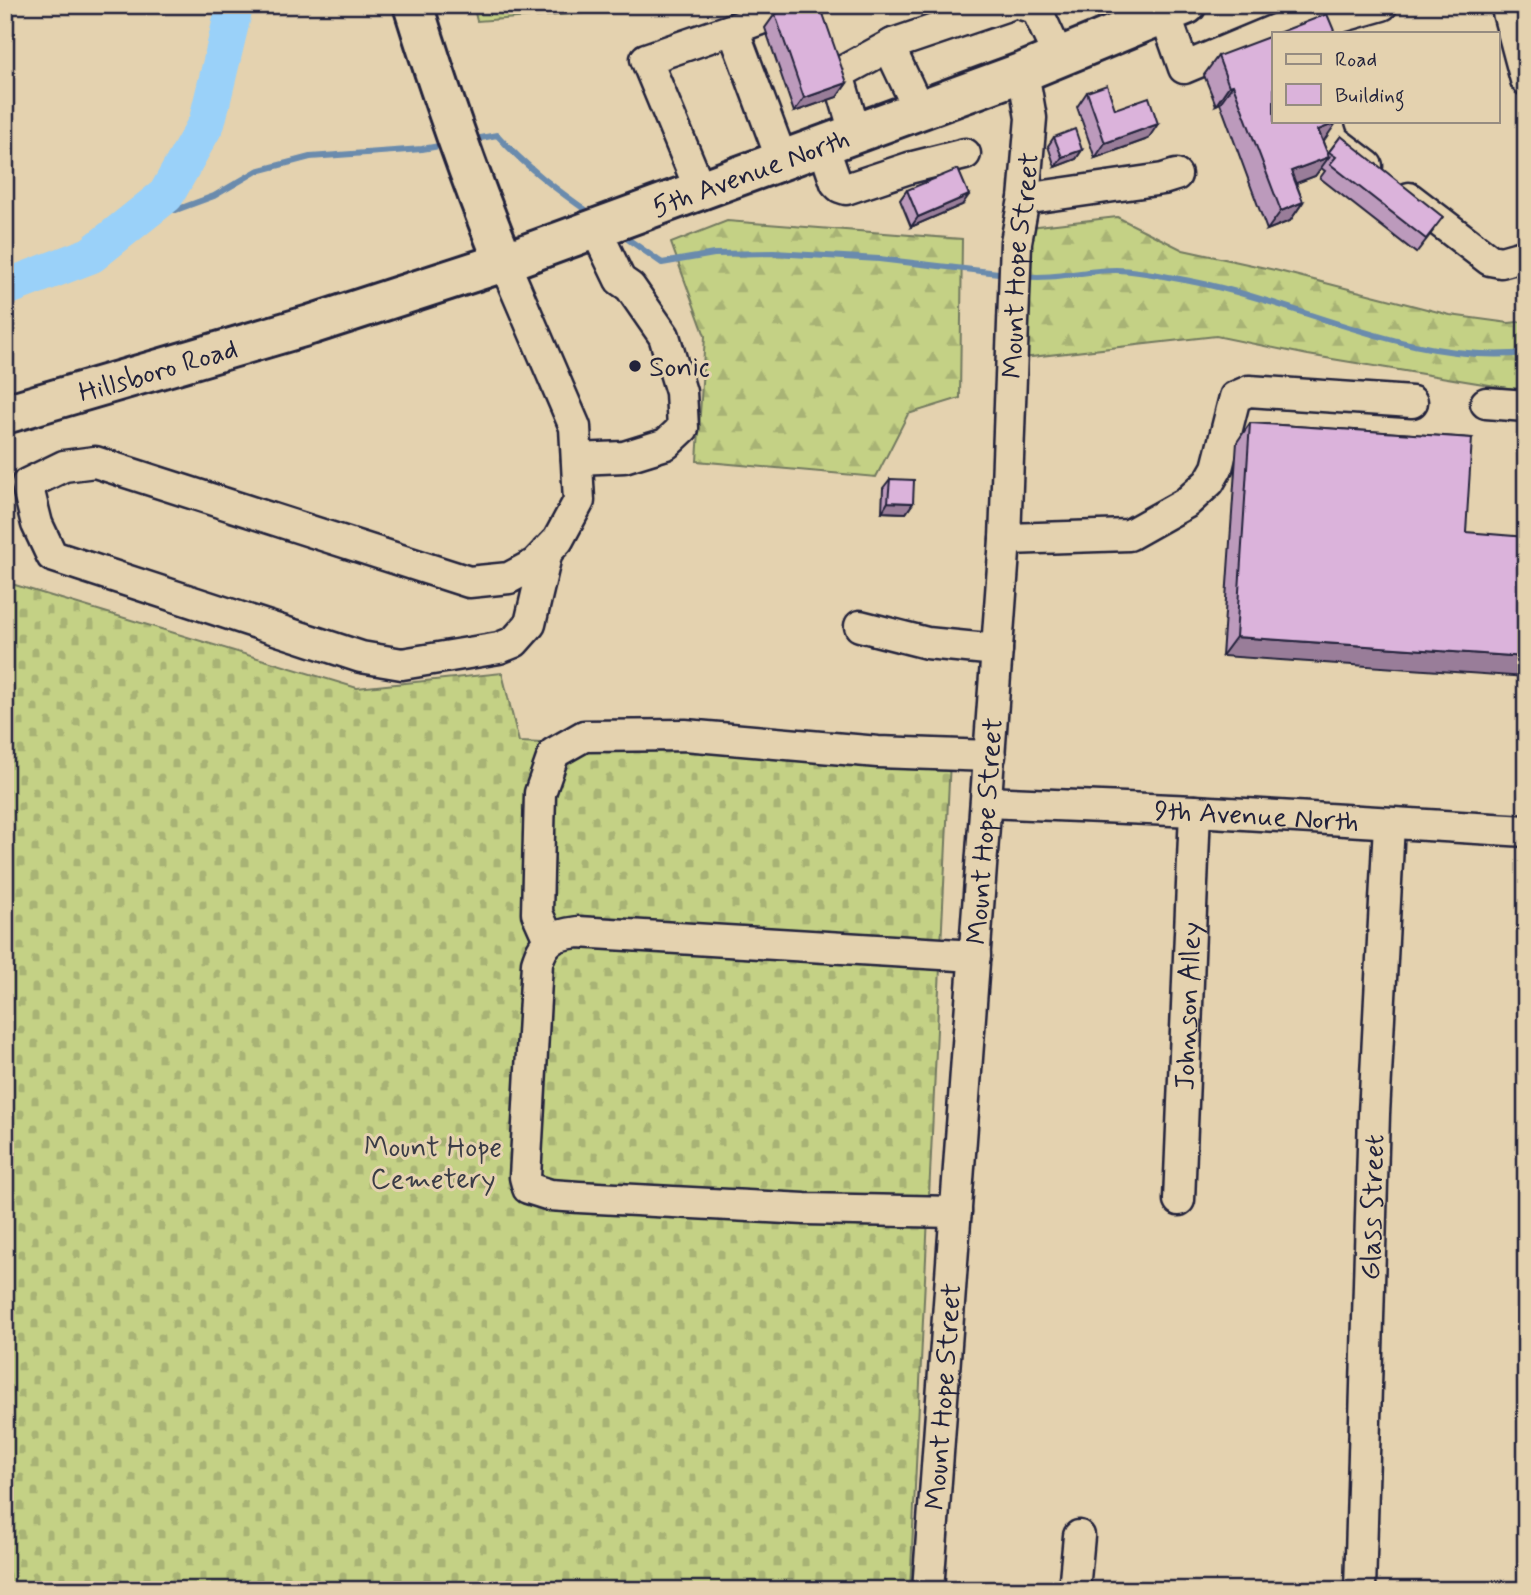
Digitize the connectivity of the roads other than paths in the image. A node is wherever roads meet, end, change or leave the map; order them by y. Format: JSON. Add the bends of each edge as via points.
{"nodes":[{"id":1,"x":413,"y":5,"type":"edge"},
{"id":2,"x":799,"y":5,"type":"edge"},
{"id":3,"x":1008,"y":5,"type":"edge"},
{"id":4,"x":1024,"y":5,"type":"edge"},
{"id":5,"x":1382,"y":5,"type":"edge"},
{"id":6,"x":1506,"y":5,"type":"edge"},
{"id":7,"x":1175,"y":10,"type":"edge"},
{"id":8,"x":1339,"y":16,"type":"edge"},
{"id":9,"x":733,"y":29,"type":"junction"},
{"id":10,"x":1291,"y":32,"type":"edge"},
{"id":11,"x":1272,"y":38,"type":"edge"},
{"id":12,"x":826,"y":40,"type":"edge"},
{"id":13,"x":893,"y":44,"type":"junction"},
{"id":14,"x":1059,"y":58,"type":"junction"},
{"id":15,"x":1023,"y":72,"type":"junction"},
{"id":16,"x":1526,"y":79,"type":"edge"},
{"id":17,"x":919,"y":110,"type":"junction"},
{"id":18,"x":1326,"y":122,"type":"edge"},
{"id":19,"x":839,"y":139,"type":"junction"},
{"id":20,"x":965,"y":154,"type":"dead end"},
{"id":21,"x":782,"y":160,"type":"junction"},
{"id":22,"x":1176,"y":175,"type":"dead end"},
{"id":23,"x":701,"y":189,"type":"junction"},
{"id":24,"x":1024,"y":200,"type":"junction"},
{"id":25,"x":595,"y":228,"type":"junction"},
{"id":26,"x":1526,"y":255,"type":"edge"},
{"id":27,"x":504,"y":262,"type":"junction"},
{"id":28,"x":310,"y":325,"type":"joint"},
{"id":29,"x":1412,"y":402,"type":"dead end"},
{"id":30,"x":1486,"y":403,"type":"dead end"},
{"id":31,"x":1526,"y":407,"type":"edge"},
{"id":32,"x":5,"y":414,"type":"edge"},
{"id":33,"x":577,"y":459,"type":"junction"},
{"id":34,"x":1005,"y":539,"type":"junction"},
{"id":35,"x":547,"y":551,"type":"junction"},
{"id":36,"x":860,"y":626,"type":"dead end"},
{"id":37,"x":997,"y":650,"type":"junction"},
{"id":38,"x":990,"y":756,"type":"junction"},
{"id":39,"x":987,"y":802,"type":"junction"},
{"id":40,"x":1195,"y":811,"type":"junction"},
{"id":41,"x":1389,"y":824,"type":"junction"},
{"id":42,"x":1526,"y":831,"type":"edge"},
{"id":43,"x":549,"y":940,"type":"junction"},
{"id":44,"x":975,"y":956,"type":"junction"},
{"id":45,"x":1179,"y":1200,"type":"dead end"},
{"id":46,"x":956,"y":1212,"type":"junction"},
{"id":47,"x":1079,"y":1536,"type":"dead end"},
{"id":48,"x":928,"y":1590,"type":"edge"},
{"id":49,"x":1074,"y":1590,"type":"edge"},
{"id":50,"x":1360,"y":1590,"type":"edge"}],
"edges":[{"from":1,"to":27,"type":"main road"},
{"from":2,"to":9,"type":"street"},
{"from":3,"to":13,"type":"street"},
{"from":4,"to":14,"type":"street","via":[[1036,8]]},
{"from":5,"to":8,"type":"street"},
{"from":6,"to":16,"type":"street"},
{"from":7,"to":11,"type":"street","via":[[1184,68]]},
{"from":7,"to":14,"type":"main road","name":"5th Avenue North"},
{"from":8,"to":10,"type":"street"},
{"from":9,"to":21,"type":"street"},
{"from":9,"to":23,"type":"street","via":[[646,59]]},
{"from":12,"to":13,"type":"street"},
{"from":12,"to":19,"type":"street"},
{"from":13,"to":17,"type":"street","via":[[894,57]]},
{"from":14,"to":15,"type":"main road","name":"5th Avenue North"},
{"from":15,"to":17,"type":"main road","name":"5th Avenue North"},
{"from":15,"to":24,"type":"street","name":"Mount Hope Street","via":[[1031,118]]},
{"from":17,"to":19,"type":"main road","name":"5th Avenue North"},
{"from":18,"to":26,"type":"street","via":[[1333,140],[1490,260]]},
{"from":19,"to":20,"type":"street","via":[[836,183],[846,189]]},
{"from":19,"to":21,"type":"main road","name":"5th Avenue North"},
{"from":21,"to":23,"type":"main road","name":"5th Avenue North"},
{"from":22,"to":24,"type":"street"},
{"from":23,"to":25,"type":"main road","name":"5th Avenue North"},
{"from":24,"to":34,"type":"street","name":"Mount Hope Street","via":[[1016,242]]},
{"from":25,"to":27,"type":"main road","name":"5th Avenue North"},
{"from":25,"to":33,"type":"street","via":[[620,281],[631,287],[664,336],[681,393],[682,428],[666,444],[624,457]]},
{"from":27,"to":28,"type":"main road","name":"5th Avenue North"},
{"from":27,"to":33,"type":"street","via":[[575,427]]},
{"from":28,"to":32,"type":"main road","name":"Hillsboro Road"},
{"from":29,"to":34,"type":"street","via":[[1249,391],[1235,397],[1217,468],[1186,503],[1129,535]]},
{"from":30,"to":31,"type":"street"},
{"from":33,"to":35,"type":"street","via":[[579,500]]},
{"from":34,"to":37,"type":"street","name":"Mount Hope Street"},
{"from":35,"to":35,"type":"street","via":[[535,564],[509,578],[469,582],[95,462],[64,466],[27,484],[37,524],[52,556],[361,657],[402,664],[514,642],[530,624]]},
{"from":36,"to":37,"type":"street","via":[[927,643]]},
{"from":37,"to":38,"type":"street","name":"Mount Hope Street"},
{"from":38,"to":39,"type":"street","name":"Mount Hope Street"},
{"from":38,"to":43,"type":"street","via":[[878,752],[685,735],[584,736],[554,753],[540,793],[537,913]]},
{"from":39,"to":40,"type":"street","name":"9th Avenue North"},
{"from":39,"to":44,"type":"street","name":"Mount Hope Street"},
{"from":40,"to":41,"type":"street","name":"9th Avenue North"},
{"from":40,"to":45,"type":"street","name":"Johnson Alley"},
{"from":41,"to":42,"type":"street","name":"9th Avenue North"},
{"from":41,"to":50,"type":"street","name":"Glass Street","via":[[1374,1114]]},
{"from":43,"to":44,"type":"street","via":[[578,932]]},
{"from":43,"to":46,"type":"street","via":[[537,963],[528,1188],[579,1197]]},
{"from":44,"to":46,"type":"street","name":"Mount Hope Street"},
{"from":46,"to":48,"type":"street","name":"Mount Hope Street"},
{"from":47,"to":49,"type":"street"}]}
